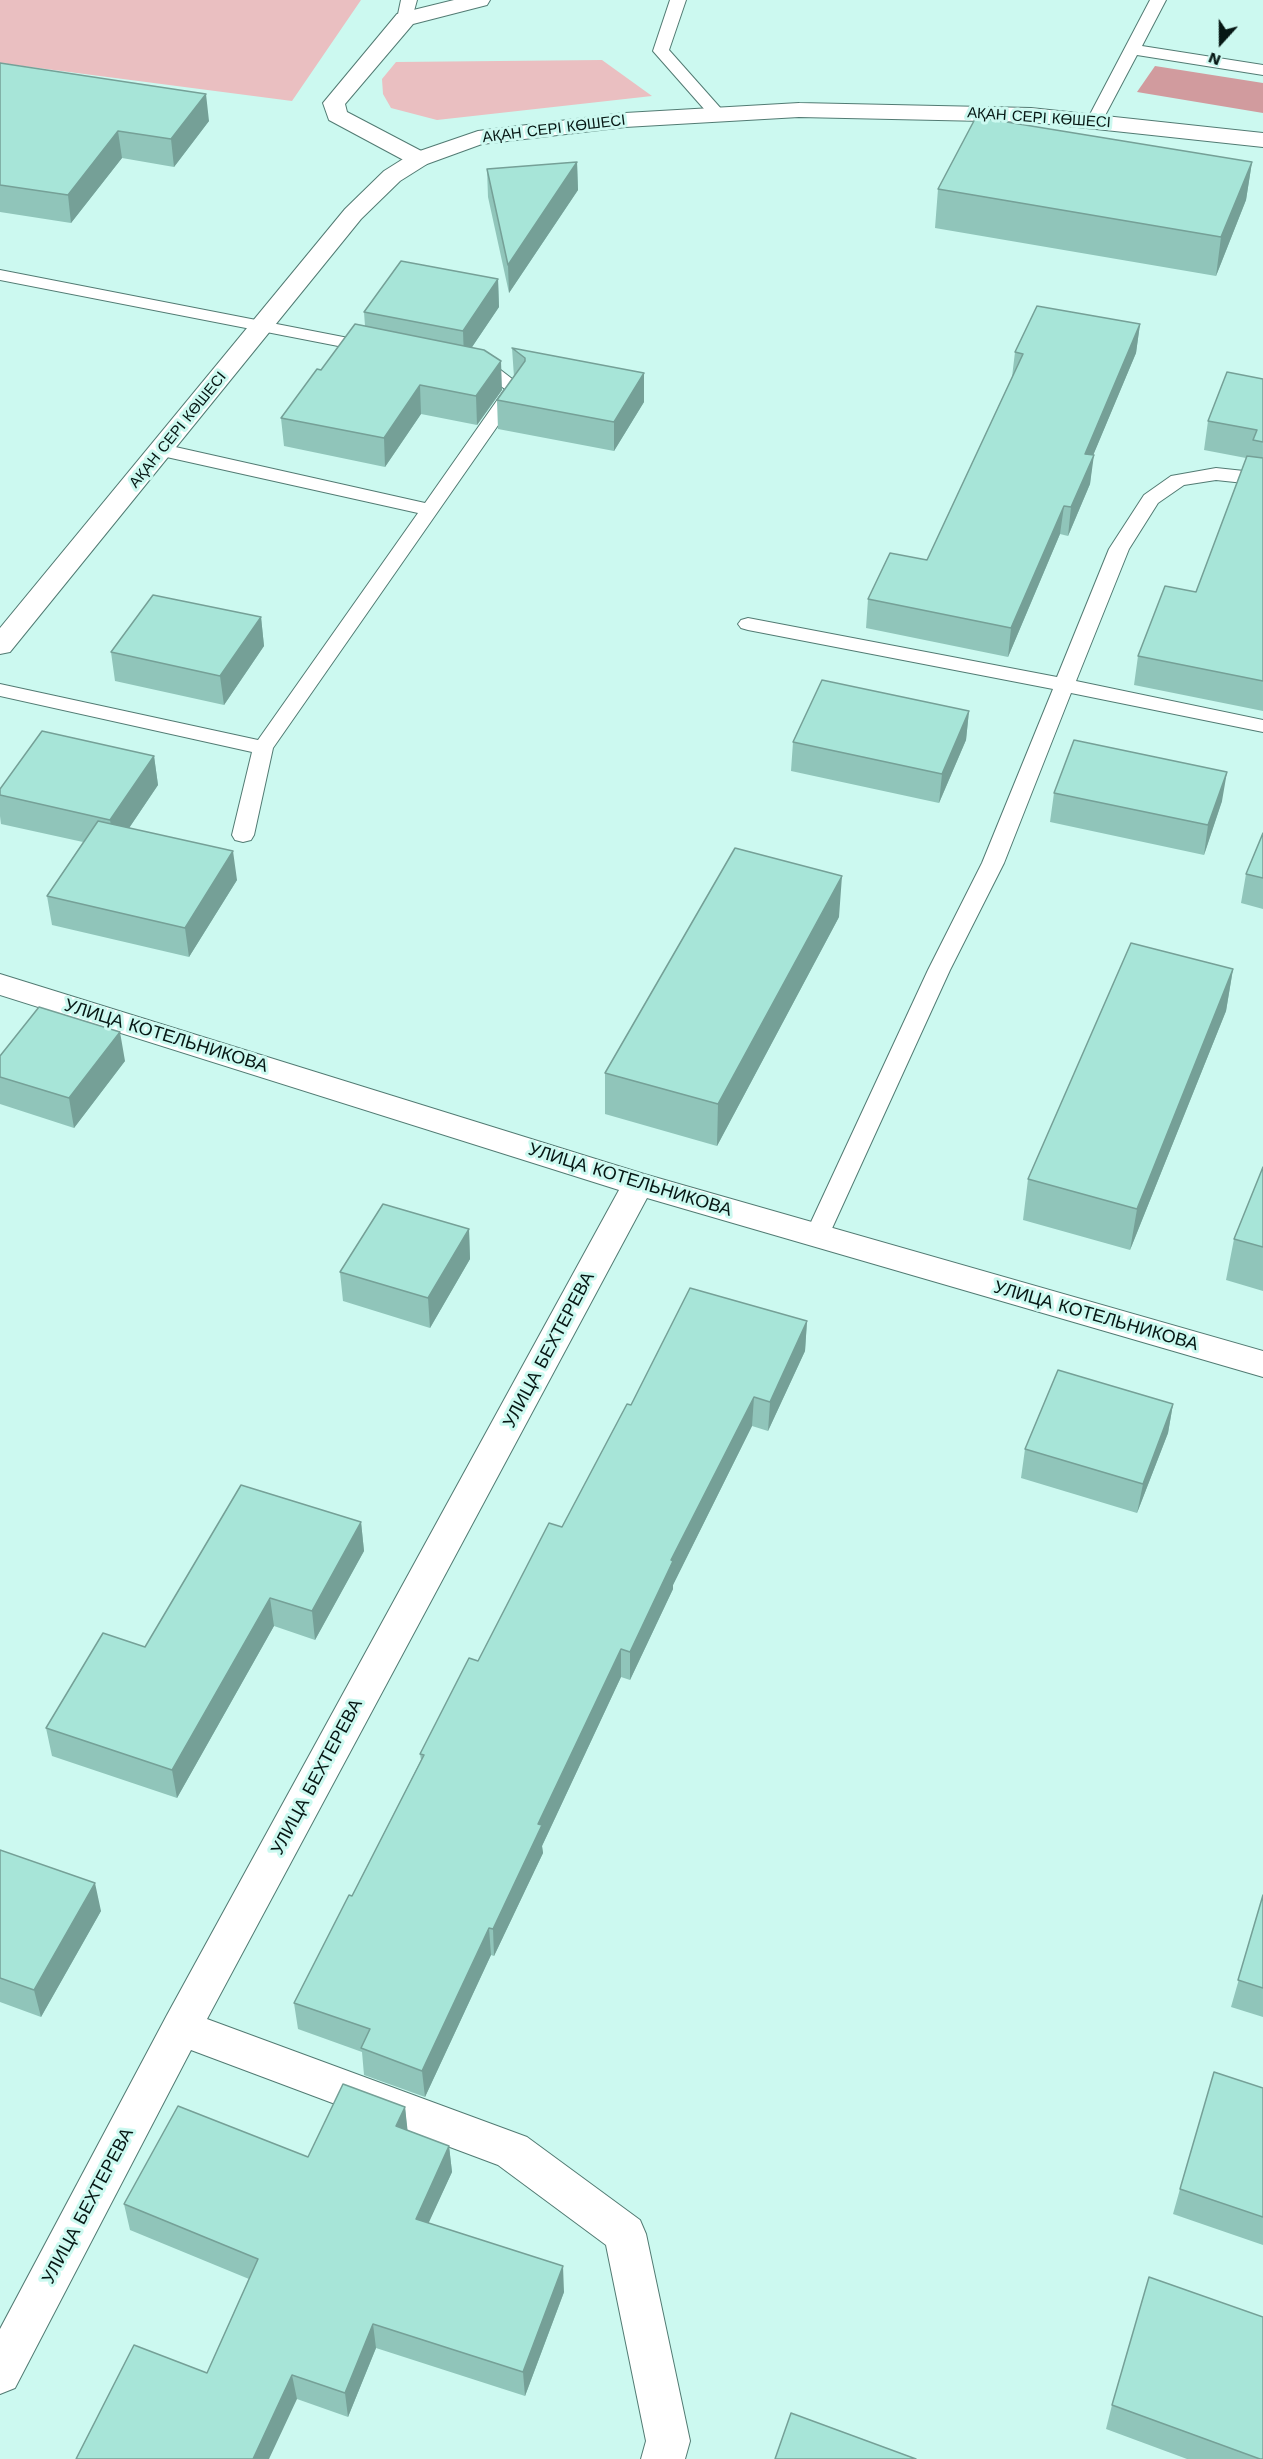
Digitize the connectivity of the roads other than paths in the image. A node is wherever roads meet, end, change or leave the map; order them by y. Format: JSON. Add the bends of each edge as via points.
{"nodes":[{"id":1,"x":479,"y":0,"type":"edge"},
{"id":2,"x":678,"y":0,"type":"edge"},
{"id":3,"x":1158,"y":0,"type":"edge"},
{"id":4,"x":407,"y":10,"type":"edge"},
{"id":5,"x":1132,"y":49,"type":"junction"},
{"id":6,"x":1263,"y":70,"type":"edge"},
{"id":7,"x":718,"y":115,"type":"junction"},
{"id":8,"x":1094,"y":122,"type":"junction"},
{"id":9,"x":1263,"y":140,"type":"edge"},
{"id":10,"x":419,"y":159,"type":"junction"},
{"id":11,"x":0,"y":275,"type":"edge"},
{"id":12,"x":262,"y":326,"type":"junction"},
{"id":13,"x":388,"y":351,"type":"edge"},
{"id":14,"x":457,"y":365,"type":"edge"},
{"id":15,"x":162,"y":450,"type":"junction"},
{"id":16,"x":1263,"y":479,"type":"edge"},
{"id":17,"x":429,"y":510,"type":"junction"},
{"id":18,"x":748,"y":624,"type":"dead end"},
{"id":19,"x":0,"y":646,"type":"edge"},
{"id":20,"x":1064,"y":685,"type":"junction"},
{"id":21,"x":0,"y":690,"type":"edge"},
{"id":22,"x":1263,"y":726,"type":"edge"},
{"id":23,"x":263,"y":748,"type":"junction"},
{"id":24,"x":243,"y":835,"type":"dead end"},
{"id":25,"x":0,"y":984,"type":"edge"},
{"id":26,"x":638,"y":1184,"type":"junction"},
{"id":27,"x":818,"y":1235,"type":"junction"},
{"id":28,"x":1263,"y":1364,"type":"edge"},
{"id":29,"x":181,"y":2028,"type":"junction"},
{"id":30,"x":0,"y":2373,"type":"edge"},
{"id":31,"x":663,"y":2459,"type":"edge"}],
"edges":[{"from":1,"to":4,"type":"street"},
{"from":2,"to":7,"type":"lane","via":[[661,51]]},
{"from":3,"to":5,"type":"lane"},
{"from":4,"to":10,"type":"street","via":[[334,103],[337,115]]},
{"from":5,"to":6,"type":"lane"},
{"from":5,"to":8,"type":"lane"},
{"from":7,"to":8,"type":"street","name":"АҚАН СЕРІ КӨШЕСІ","via":[[799,110],[933,112],[1031,115]]},
{"from":7,"to":10,"type":"street","name":"АҚАН СЕРІ КӨШЕСІ","via":[[626,120],[478,138]]},
{"from":8,"to":9,"type":"street","name":"АҚАН СЕРІ КӨШЕСІ"},
{"from":10,"to":12,"type":"street","name":"АҚАН СЕРІ КӨШЕСІ","via":[[392,176],[353,214]]},
{"from":11,"to":12,"type":"lane"},
{"from":12,"to":13,"type":"lane"},
{"from":12,"to":15,"type":"street","name":"АҚАН СЕРІ КӨШЕСІ"},
{"from":14,"to":17,"type":"lane","via":[[492,372],[514,388]]},
{"from":15,"to":17,"type":"lane"},
{"from":15,"to":19,"type":"street","name":"АҚАН СЕРІ КӨШЕСІ"},
{"from":16,"to":20,"type":"lane","via":[[1216,474],[1178,480],[1151,499],[1119,549]]},
{"from":17,"to":23,"type":"lane"},
{"from":18,"to":20,"type":"lane"},
{"from":20,"to":22,"type":"lane"},
{"from":20,"to":27,"type":"lane","via":[[993,863],[939,970]]},
{"from":21,"to":23,"type":"lane"},
{"from":23,"to":24,"type":"lane"},
{"from":25,"to":26,"type":"street","name":"УЛИЦА КОТЕЛЬНИКОВА"},
{"from":26,"to":27,"type":"street","name":"УЛИЦА КОТЕЛЬНИКОВА"},
{"from":26,"to":29,"type":"street","name":"УЛИЦА БЕХТЕРЕВА"},
{"from":27,"to":28,"type":"street","name":"УЛИЦА КОТЕЛЬНИКОВА"},
{"from":29,"to":30,"type":"street","name":"УЛИЦА БЕХТЕРЕВА"},
{"from":29,"to":31,"type":"street","via":[[512,2151],[625,2234],[668,2441]]}]}
